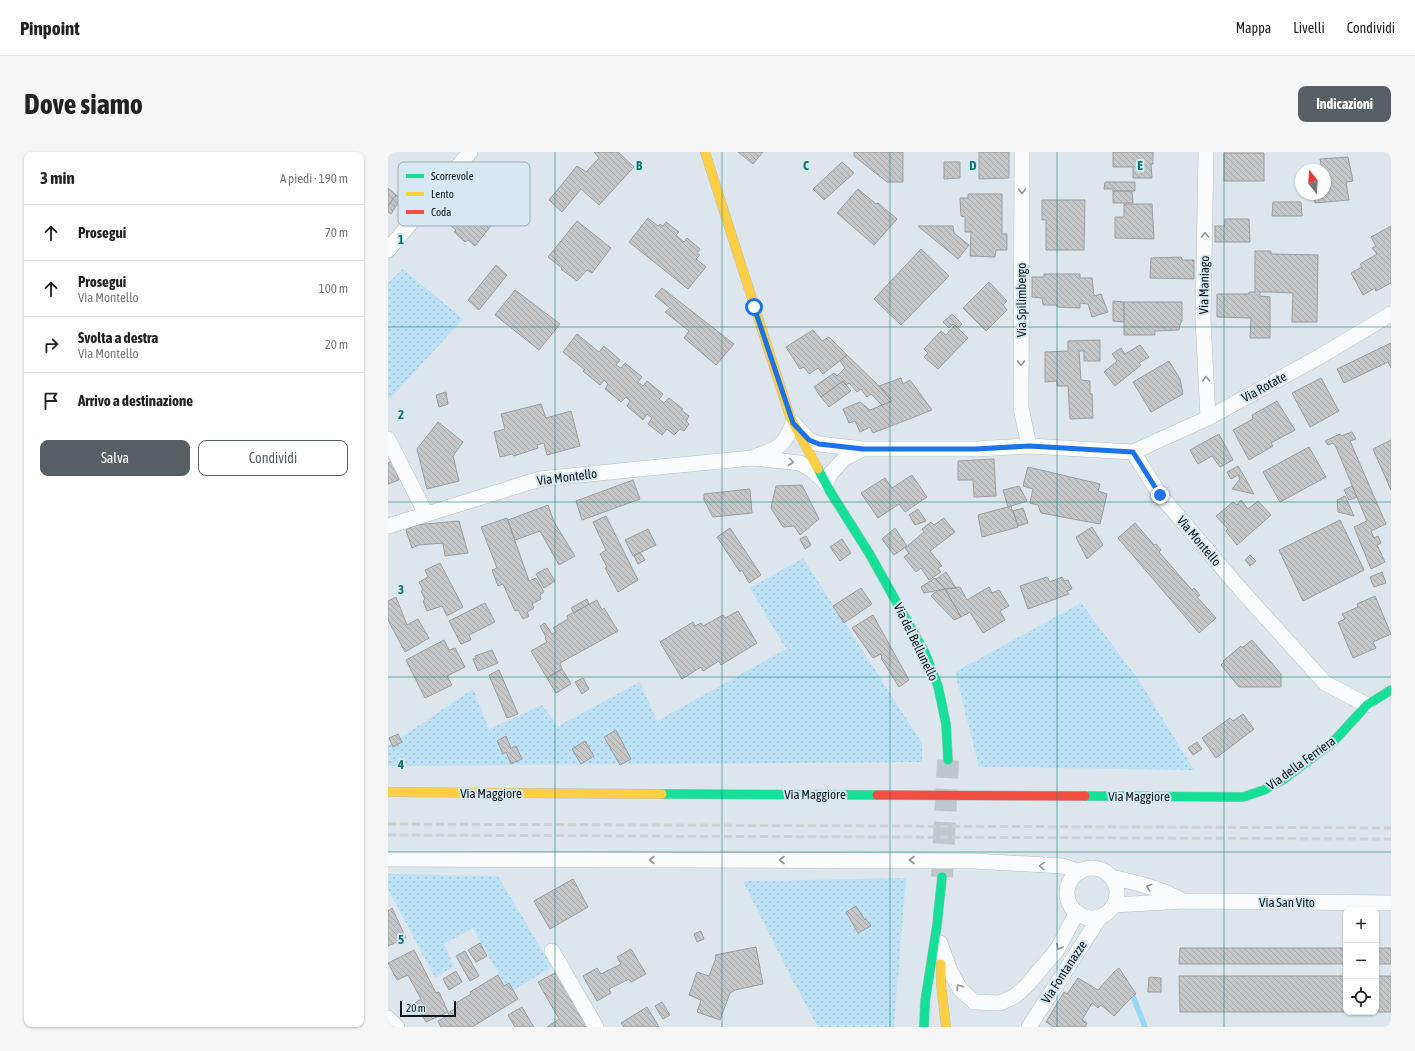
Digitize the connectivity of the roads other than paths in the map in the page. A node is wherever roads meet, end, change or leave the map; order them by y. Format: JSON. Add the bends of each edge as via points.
{"nodes":[{"id":1,"x":470,"y":152,"type":"edge"},
{"id":2,"x":705,"y":152,"type":"edge"},
{"id":3,"x":1022,"y":152,"type":"edge"},
{"id":4,"x":1206,"y":152,"type":"edge"},
{"id":5,"x":462,"y":162,"type":"edge"},
{"id":6,"x":408,"y":226,"type":"edge"},
{"id":7,"x":388,"y":250,"type":"edge"},
{"id":8,"x":1391,"y":314,"type":"edge"},
{"id":9,"x":1208,"y":418,"type":"junction"},
{"id":10,"x":793,"y":423,"type":"junction"},
{"id":11,"x":388,"y":439,"type":"edge"},
{"id":12,"x":1029,"y":446,"type":"junction"},
{"id":13,"x":863,"y":449,"type":"junction"},
{"id":14,"x":1133,"y":452,"type":"junction"},
{"id":15,"x":752,"y":458,"type":"junction"},
{"id":16,"x":826,"y":483,"type":"junction"},
{"id":17,"x":426,"y":514,"type":"junction"},
{"id":18,"x":388,"y":526,"type":"edge"},
{"id":19,"x":1391,"y":690,"type":"edge"},
{"id":20,"x":1367,"y":705,"type":"junction"},
{"id":21,"x":948,"y":760,"type":"tunnel mouth"},
{"id":22,"x":388,"y":792,"type":"edge"},
{"id":23,"x":1243,"y":797,"type":"joint"},
{"id":24,"x":388,"y":859,"type":"edge"},
{"id":25,"x":1080,"y":872,"type":"junction"},
{"id":26,"x":942,"y":877,"type":"tunnel mouth"},
{"id":27,"x":1112,"y":877,"type":"junction"},
{"id":28,"x":1184,"y":901,"type":"junction"},
{"id":29,"x":1391,"y":903,"type":"edge"},
{"id":30,"x":1114,"y":905,"type":"junction"},
{"id":31,"x":1077,"y":912,"type":"junction"},
{"id":32,"x":1100,"y":917,"type":"junction"},
{"id":33,"x":937,"y":925,"type":"junction"},
{"id":34,"x":940,"y":943,"type":"junction"},
{"id":35,"x":552,"y":951,"type":"dead end"},
{"id":36,"x":388,"y":1018,"type":"edge"},
{"id":37,"x":397,"y":1027,"type":"edge"},
{"id":38,"x":596,"y":1027,"type":"edge"},
{"id":39,"x":924,"y":1027,"type":"edge"},
{"id":40,"x":946,"y":1027,"type":"edge"},
{"id":41,"x":1029,"y":1027,"type":"edge"}],
"edges":[{"from":1,"to":5,"type":"street"},
{"from":2,"to":10,"type":"street","name":"Via del Bellunello"},
{"from":3,"to":12,"type":"street","name":"Via Spilimbergo","one_way":true,"via":[[1021,408]]},
{"from":9,"to":4,"type":"street","name":"Via Maniago","one_way":true,"via":[[1203,319]]},
{"from":6,"to":7,"type":"street"},
{"from":8,"to":9,"type":"street","name":"Via Rotate"},
{"from":9,"to":14,"type":"street","name":"Via Rotate"},
{"from":10,"to":13,"type":"street","via":[[809,440],[819,444]]},
{"from":10,"to":15,"type":"street","via":[[788,437],[780,446]]},
{"from":10,"to":16,"type":"street","name":"Via del Bellunello"},
{"from":11,"to":17,"type":"street"},
{"from":12,"to":13,"type":"street","via":[[976,449]]},
{"from":12,"to":14,"type":"street"},
{"from":13,"to":16,"type":"street","via":[[845,458]]},
{"from":14,"to":20,"type":"street","name":"Via Montello","via":[[1160,495],[1242,592],[1325,683]]},
{"from":15,"to":16,"type":"street","one_way":true,"via":[[800,463]]},
{"from":15,"to":17,"type":"street","name":"Via Montello","via":[[540,479]]},
{"from":16,"to":21,"type":"street","name":"Via del Bellunello","via":[[925,652],[938,686],[946,724]]},
{"from":17,"to":18,"type":"street","name":"Via Montello"},
{"from":19,"to":20,"type":"street","name":"Via della Ferriera"},
{"from":20,"to":23,"type":"street","name":"Via della Ferriera","via":[[1333,742],[1284,779],[1264,790]]},
{"from":22,"to":23,"type":"street","name":"Via Maggiore"},
{"from":25,"to":24,"type":"street","one_way":true,"via":[[1063,866],[974,860]]},
{"from":25,"to":27,"type":"street","via":[[1086,869],[1100,869]]},
{"from":25,"to":31,"type":"street","via":[[1069,884],[1068,892],[1068,899]]},
{"from":26,"to":33,"type":"street"},
{"from":28,"to":27,"type":"street","name":"Via San Vito","one_way":true,"via":[[1147,886]]},
{"from":27,"to":30,"type":"street","via":[[1117,891]]},
{"from":28,"to":29,"type":"street","name":"Via San Vito"},
{"from":28,"to":30,"type":"street","name":"Via San Vito"},
{"from":30,"to":32,"type":"street"},
{"from":31,"to":32,"type":"street","via":[[1092,918]]},
{"from":31,"to":34,"type":"street","one_way":true,"via":[[1057,950],[1027,985],[1015,996],[1000,1004],[974,1002],[960,989]]},
{"from":32,"to":41,"type":"street","name":"Via Fontanazze"},
{"from":33,"to":34,"type":"street"},
{"from":33,"to":39,"type":"street","via":[[925,1002]]},
{"from":34,"to":40,"type":"street"},
{"from":35,"to":38,"type":"street"},
{"from":36,"to":37,"type":"street"}]}
